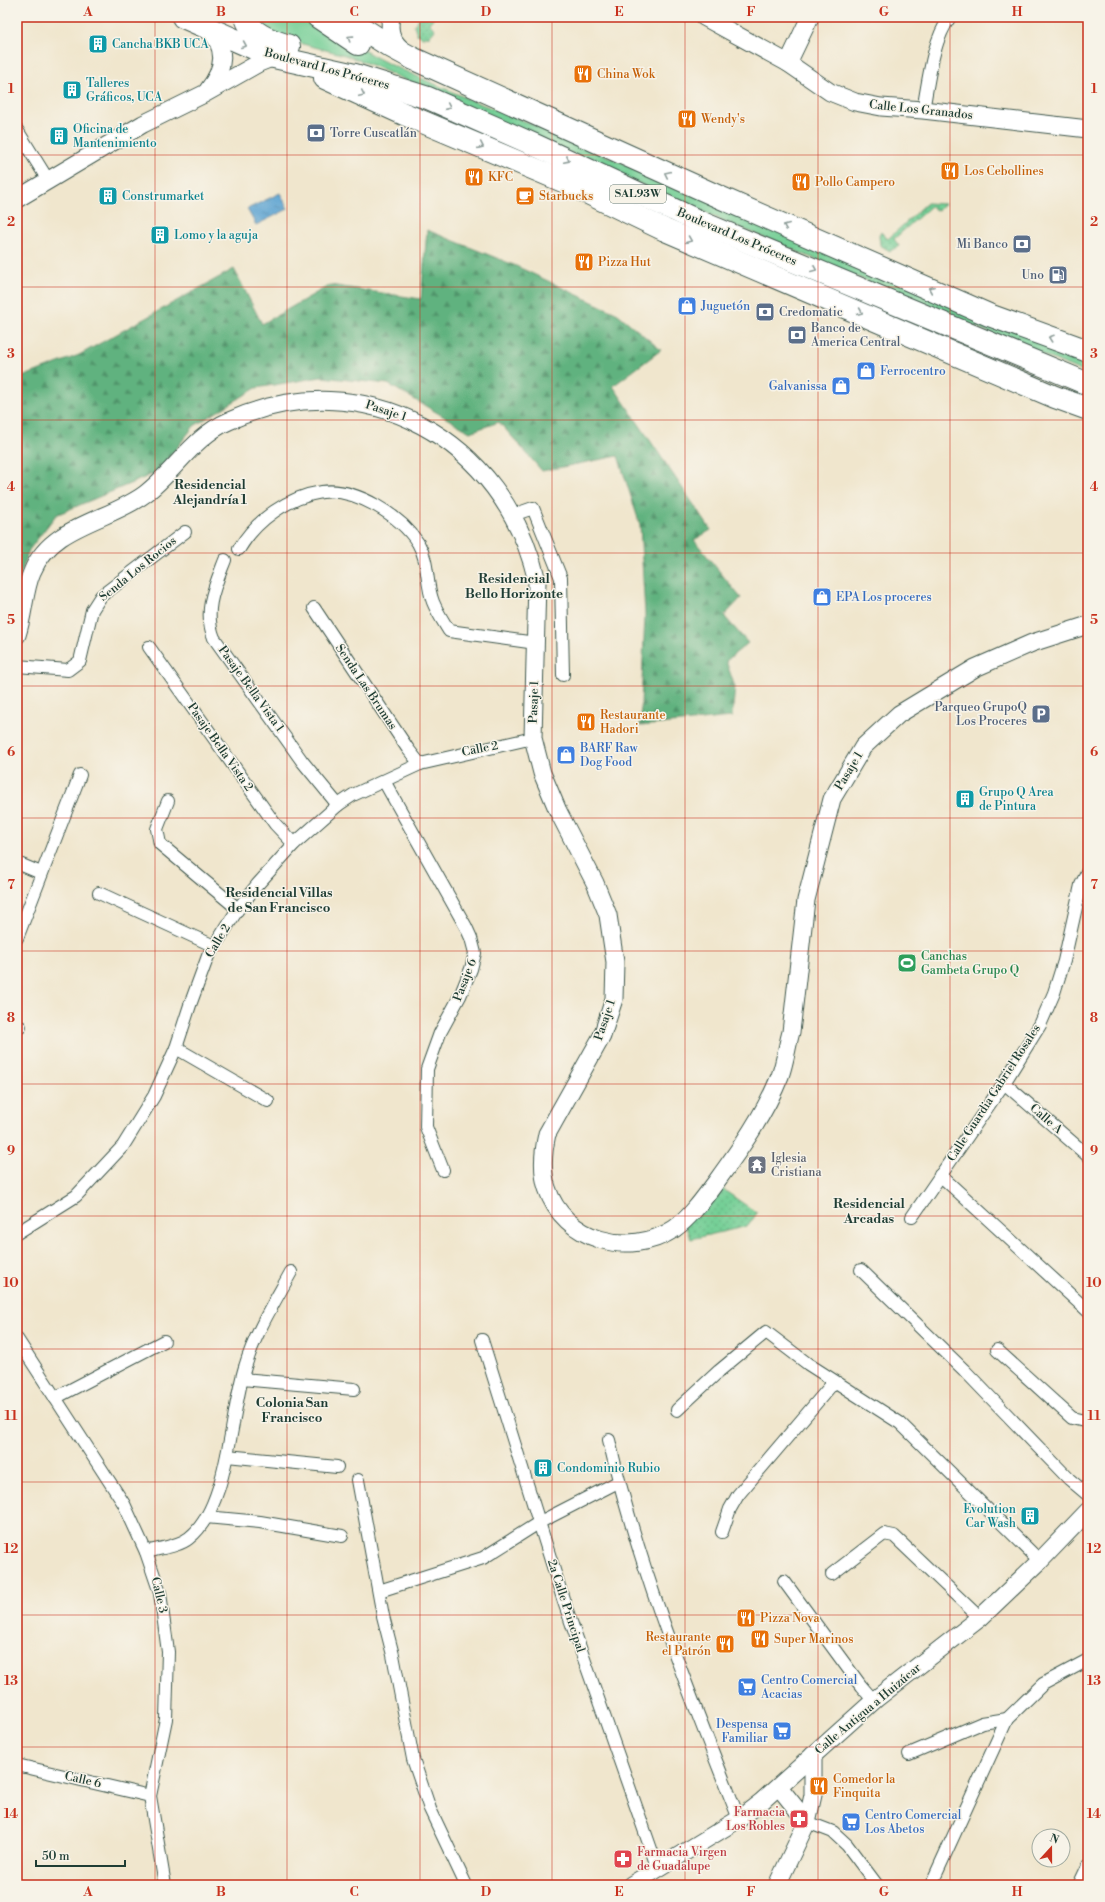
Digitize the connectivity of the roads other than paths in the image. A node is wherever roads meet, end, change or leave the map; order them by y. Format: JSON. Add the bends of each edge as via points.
{"nodes":[{"id":1,"x":183,"y":17,"type":"edge"},
{"id":2,"x":246,"y":17,"type":"edge"},
{"id":3,"x":318,"y":17,"type":"edge"},
{"id":4,"x":345,"y":17,"type":"edge"},
{"id":5,"x":391,"y":17,"type":"edge"},
{"id":6,"x":704,"y":17,"type":"edge"},
{"id":7,"x":810,"y":17,"type":"edge"},
{"id":8,"x":950,"y":17,"type":"edge"},
{"id":9,"x":207,"y":28,"type":"junction"},
{"id":10,"x":274,"y":57,"type":"junction"},
{"id":11,"x":414,"y":59,"type":"junction"},
{"id":12,"x":788,"y":62,"type":"junction"},
{"id":13,"x":204,"y":94,"type":"junction"},
{"id":14,"x":428,"y":98,"type":"junction"},
{"id":15,"x":516,"y":105,"type":"junction"},
{"id":16,"x":924,"y":110,"type":"junction"},
{"id":17,"x":1088,"y":129,"type":"edge"},
{"id":18,"x":17,"y":130,"type":"edge"},
{"id":19,"x":48,"y":180,"type":"junction"},
{"id":20,"x":639,"y":194,"type":"junction"},
{"id":21,"x":17,"y":199,"type":"edge"},
{"id":22,"x":665,"y":230,"type":"junction"},
{"id":23,"x":1088,"y":352,"type":"edge"},
{"id":24,"x":1088,"y":384,"type":"edge"},
{"id":25,"x":1088,"y":409,"type":"edge"},
{"id":26,"x":513,"y":515,"type":"junction"},
{"id":27,"x":185,"y":532,"type":"dead end"},
{"id":28,"x":240,"y":549,"type":"dead end"},
{"id":29,"x":226,"y":560,"type":"dead end"},
{"id":30,"x":314,"y":608,"type":"dead end"},
{"id":31,"x":1088,"y":625,"type":"edge"},
{"id":32,"x":17,"y":634,"type":"edge"},
{"id":33,"x":536,"y":643,"type":"junction"},
{"id":34,"x":149,"y":647,"type":"dead end"},
{"id":35,"x":17,"y":666,"type":"edge"},
{"id":36,"x":563,"y":675,"type":"dead end"},
{"id":37,"x":533,"y":738,"type":"junction"},
{"id":38,"x":420,"y":764,"type":"junction"},
{"id":39,"x":80,"y":775,"type":"dead end"},
{"id":40,"x":384,"y":780,"type":"junction"},
{"id":41,"x":168,"y":801,"type":"dead end"},
{"id":42,"x":338,"y":805,"type":"junction"},
{"id":43,"x":294,"y":844,"type":"junction"},
{"id":44,"x":17,"y":864,"type":"edge"},
{"id":45,"x":1088,"y":871,"type":"edge"},
{"id":46,"x":41,"y":873,"type":"junction"},
{"id":47,"x":99,"y":893,"type":"dead end"},
{"id":48,"x":238,"y":909,"type":"junction"},
{"id":49,"x":17,"y":938,"type":"edge"},
{"id":50,"x":214,"y":946,"type":"junction"},
{"id":51,"x":176,"y":1048,"type":"junction"},
{"id":52,"x":1004,"y":1083,"type":"junction"},
{"id":53,"x":268,"y":1101,"type":"dead end"},
{"id":54,"x":1086,"y":1149,"type":"edge"},
{"id":55,"x":443,"y":1170,"type":"dead end"},
{"id":56,"x":940,"y":1175,"type":"junction"},
{"id":57,"x":912,"y":1217,"type":"dead end"},
{"id":58,"x":17,"y":1233,"type":"edge"},
{"id":59,"x":861,"y":1270,"type":"dead end"},
{"id":60,"x":291,"y":1272,"type":"dead end"},
{"id":61,"x":1088,"y":1311,"type":"edge"},
{"id":62,"x":17,"y":1340,"type":"edge"},
{"id":63,"x":482,"y":1340,"type":"dead end"},
{"id":64,"x":164,"y":1341,"type":"dead end"},
{"id":65,"x":997,"y":1350,"type":"dead end"},
{"id":66,"x":242,"y":1379,"type":"junction"},
{"id":67,"x":834,"y":1382,"type":"junction"},
{"id":68,"x":354,"y":1389,"type":"dead end"},
{"id":69,"x":55,"y":1398,"type":"junction"},
{"id":70,"x":677,"y":1410,"type":"dead end"},
{"id":71,"x":1088,"y":1416,"type":"edge"},
{"id":72,"x":609,"y":1440,"type":"dead end"},
{"id":73,"x":227,"y":1456,"type":"junction"},
{"id":74,"x":337,"y":1467,"type":"dead end"},
{"id":75,"x":358,"y":1480,"type":"dead end"},
{"id":76,"x":618,"y":1482,"type":"junction"},
{"id":77,"x":1088,"y":1495,"type":"edge"},
{"id":78,"x":1088,"y":1511,"type":"edge"},
{"id":79,"x":206,"y":1517,"type":"junction"},
{"id":80,"x":540,"y":1522,"type":"junction"},
{"id":81,"x":722,"y":1532,"type":"dead end"},
{"id":82,"x":342,"y":1536,"type":"dead end"},
{"id":83,"x":146,"y":1552,"type":"junction"},
{"id":84,"x":1040,"y":1561,"type":"junction"},
{"id":85,"x":832,"y":1574,"type":"dead end"},
{"id":86,"x":784,"y":1581,"type":"dead end"},
{"id":87,"x":379,"y":1591,"type":"junction"},
{"id":88,"x":980,"y":1618,"type":"junction"},
{"id":89,"x":1088,"y":1660,"type":"edge"},
{"id":90,"x":874,"y":1701,"type":"junction"},
{"id":91,"x":1007,"y":1719,"type":"junction"},
{"id":92,"x":909,"y":1754,"type":"dead end"},
{"id":93,"x":813,"y":1755,"type":"junction"},
{"id":94,"x":17,"y":1765,"type":"edge"},
{"id":95,"x":779,"y":1787,"type":"junction"},
{"id":96,"x":150,"y":1796,"type":"junction"},
{"id":97,"x":739,"y":1820,"type":"junction"},
{"id":98,"x":807,"y":1822,"type":"junction"},
{"id":99,"x":658,"y":1870,"type":"junction"},
{"id":100,"x":1087,"y":1872,"type":"edge"},
{"id":101,"x":165,"y":1885,"type":"edge"},
{"id":102,"x":466,"y":1885,"type":"edge"},
{"id":103,"x":631,"y":1885,"type":"edge"},
{"id":104,"x":777,"y":1885,"type":"edge"},
{"id":105,"x":877,"y":1885,"type":"edge"},
{"id":106,"x":931,"y":1885,"type":"edge"},
{"id":107,"x":1079,"y":1885,"type":"edge"}],
"edges":[{"from":1,"to":9,"type":"highway","name":"Boulevard Los Próceres","number":"SAL93W"},
{"from":2,"to":14,"type":"highway","via":[[255,31],[274,41],[372,70]]},
{"from":15,"to":3,"type":"highway","one_way":true,"via":[[385,59]]},
{"from":4,"to":11,"type":"highway","number":"SAL93W"},
{"from":5,"to":11,"type":"street","via":[[389,28],[394,41]]},
{"from":6,"to":12,"type":"street","name":"Calle Los Granados"},
{"from":7,"to":12,"type":"street"},
{"from":8,"to":16,"type":"street","via":[[940,34]]},
{"from":9,"to":10,"type":"highway","name":"Boulevard Los Próceres","number":"SAL93W","one_way":true},
{"from":9,"to":13,"type":"street","via":[[216,36],[222,61],[220,72]]},
{"from":10,"to":13,"type":"street","via":[[243,71]]},
{"from":10,"to":14,"type":"highway","name":"Boulevard Los Próceres","number":"SAL93W","via":[[355,75]]},
{"from":10,"to":22,"type":"highway","one_way":true,"via":[[563,181]]},
{"from":11,"to":15,"type":"highway","number":"SAL93W"},
{"from":12,"to":16,"type":"street","name":"Calle Los Granados","via":[[830,92],[855,102],[880,107]]},
{"from":13,"to":19,"type":"street","via":[[143,124]]},
{"from":14,"to":20,"type":"highway","name":"Boulevard Los Próceres","number":"SAL93W","one_way":true},
{"from":23,"to":15,"type":"highway","number":"SAL93W","one_way":true,"via":[[969,306]]},
{"from":16,"to":17,"type":"street","name":"Calle Los Granados"},
{"from":18,"to":19,"type":"street"},
{"from":19,"to":21,"type":"street"},
{"from":20,"to":22,"type":"highway"},
{"from":20,"to":24,"type":"highway","name":"Boulevard Los Próceres","number":"SAL93W","one_way":true},
{"from":22,"to":25,"type":"highway","one_way":true},
{"from":26,"to":32,"type":"street","name":"Pasaje 1","via":[[494,487],[473,464],[450,444],[411,419],[380,407],[348,401],[322,400],[277,405],[220,425],[133,503],[70,531],[59,539],[44,553],[32,572]]},
{"from":26,"to":33,"type":"street","name":"Pasaje 1","via":[[529,552],[537,581]]},
{"from":26,"to":36,"type":"street","via":[[533,508],[561,578]]},
{"from":27,"to":35,"type":"street","name":"Senda Los Rocios","via":[[101,596],[92,610],[80,661],[68,670]]},
{"from":28,"to":33,"type":"street","via":[[254,528],[293,501],[323,492],[361,499],[392,515],[409,530],[425,557],[432,601],[449,631]]},
{"from":29,"to":42,"type":"street","name":"Pasaje Bella Vista 1","via":[[211,596],[209,617],[214,638],[302,761]]},
{"from":30,"to":38,"type":"street","name":"Senda Las Brumas"},
{"from":31,"to":37,"type":"street","name":"Pasaje 1","via":[[1050,636],[975,668],[899,714],[863,747],[832,799],[806,900],[790,1032],[774,1088],[754,1127],[699,1205],[674,1229],[657,1238],[633,1244],[594,1237],[572,1225],[553,1201],[543,1172],[543,1149],[547,1134],[602,1036],[614,999],[615,962],[608,915],[595,883],[558,812],[542,773]]},
{"from":33,"to":37,"type":"street","name":"Pasaje 1"},
{"from":34,"to":43,"type":"street","name":"Pasaje Bella Vista 2","via":[[275,824]]},
{"from":37,"to":38,"type":"street","name":"Calle 2"},
{"from":38,"to":40,"type":"street","name":"Calle 2"},
{"from":39,"to":46,"type":"street"},
{"from":40,"to":42,"type":"street","name":"Calle 2"},
{"from":40,"to":55,"type":"street","name":"Pasaje 6","via":[[466,927],[475,954],[472,969],[440,1033],[427,1069],[426,1127]]},
{"from":41,"to":48,"type":"street","via":[[157,829],[160,844]]},
{"from":42,"to":43,"type":"street","name":"Calle 2"},
{"from":43,"to":48,"type":"street","name":"Calle 2"},
{"from":44,"to":46,"type":"street"},
{"from":45,"to":52,"type":"street","name":"Calle Guardia Gabriel Rosales","via":[[1081,886],[1054,993],[1040,1025]]},
{"from":46,"to":49,"type":"street"},
{"from":47,"to":50,"type":"street"},
{"from":48,"to":50,"type":"street","name":"Calle 2"},
{"from":50,"to":51,"type":"street","name":"Calle 2","via":[[192,998]]},
{"from":51,"to":53,"type":"street"},
{"from":51,"to":58,"type":"street","name":"Calle 2","via":[[154,1096],[123,1146],[76,1196]]},
{"from":52,"to":54,"type":"street","name":"Calle A"},
{"from":52,"to":56,"type":"street","name":"Calle Guardia Gabriel Rosales"},
{"from":56,"to":57,"type":"street","name":"Calle Guardia Gabriel Rosales"},
{"from":56,"to":61,"type":"street"},
{"from":59,"to":77,"type":"street","via":[[964,1370],[1069,1479]]},
{"from":60,"to":66,"type":"street","via":[[256,1336]]},
{"from":62,"to":69,"type":"street","name":"Calle 3"},
{"from":63,"to":80,"type":"street","name":"2a Calle Principal"},
{"from":64,"to":69,"type":"street"},
{"from":65,"to":71,"type":"street","via":[[1072,1418],[1084,1421]]},
{"from":66,"to":68,"type":"street"},
{"from":66,"to":73,"type":"street"},
{"from":67,"to":70,"type":"street","via":[[766,1332]]},
{"from":67,"to":81,"type":"street","via":[[738,1495]]},
{"from":67,"to":84,"type":"street","via":[[900,1423]]},
{"from":69,"to":83,"type":"street","name":"Calle 3","via":[[124,1504]]},
{"from":72,"to":76,"type":"street"},
{"from":73,"to":74,"type":"street"},
{"from":73,"to":79,"type":"street","via":[[215,1499]]},
{"from":75,"to":87,"type":"street"},
{"from":76,"to":80,"type":"street"},
{"from":76,"to":97,"type":"street","via":[[678,1666]]},
{"from":78,"to":84,"type":"street","name":"Calle Antigua a Huizúcar"},
{"from":79,"to":82,"type":"street","via":[[260,1522]]},
{"from":79,"to":83,"type":"street","via":[[189,1538]]},
{"from":80,"to":87,"type":"street","via":[[483,1558]]},
{"from":80,"to":99,"type":"street","name":"2a Calle Principal","via":[[564,1602]]},
{"from":83,"to":96,"type":"street","name":"Calle 3","via":[[160,1594],[168,1652],[166,1719]]},
{"from":84,"to":88,"type":"street","name":"Calle Antigua a Huizúcar"},
{"from":85,"to":88,"type":"street","via":[[884,1534],[894,1536]]},
{"from":86,"to":90,"type":"street"},
{"from":87,"to":102,"type":"street","via":[[413,1759],[430,1809]]},
{"from":88,"to":90,"type":"street","name":"Calle Antigua a Huizúcar"},
{"from":89,"to":91,"type":"street","via":[[1043,1684]]},
{"from":90,"to":93,"type":"street","name":"Calle Antigua a Huizúcar"},
{"from":91,"to":92,"type":"street","via":[[982,1724]]},
{"from":91,"to":106,"type":"street"},
{"from":93,"to":95,"type":"street","name":"Calle Antigua a Huizúcar"},
{"from":93,"to":98,"type":"street","via":[[812,1795]]},
{"from":94,"to":96,"type":"street","name":"Calle 6"},
{"from":95,"to":97,"type":"street","name":"Calle Antigua a Huizúcar"},
{"from":95,"to":98,"type":"street"},
{"from":96,"to":101,"type":"street","name":"Calle 3"},
{"from":97,"to":99,"type":"street","name":"Calle Antigua a Huizúcar"},
{"from":98,"to":104,"type":"street"},
{"from":98,"to":105,"type":"street","via":[[833,1832],[847,1845]]},
{"from":99,"to":103,"type":"street","name":"Calle Antigua a Huizúcar"},
{"from":100,"to":107,"type":"street"}]}
